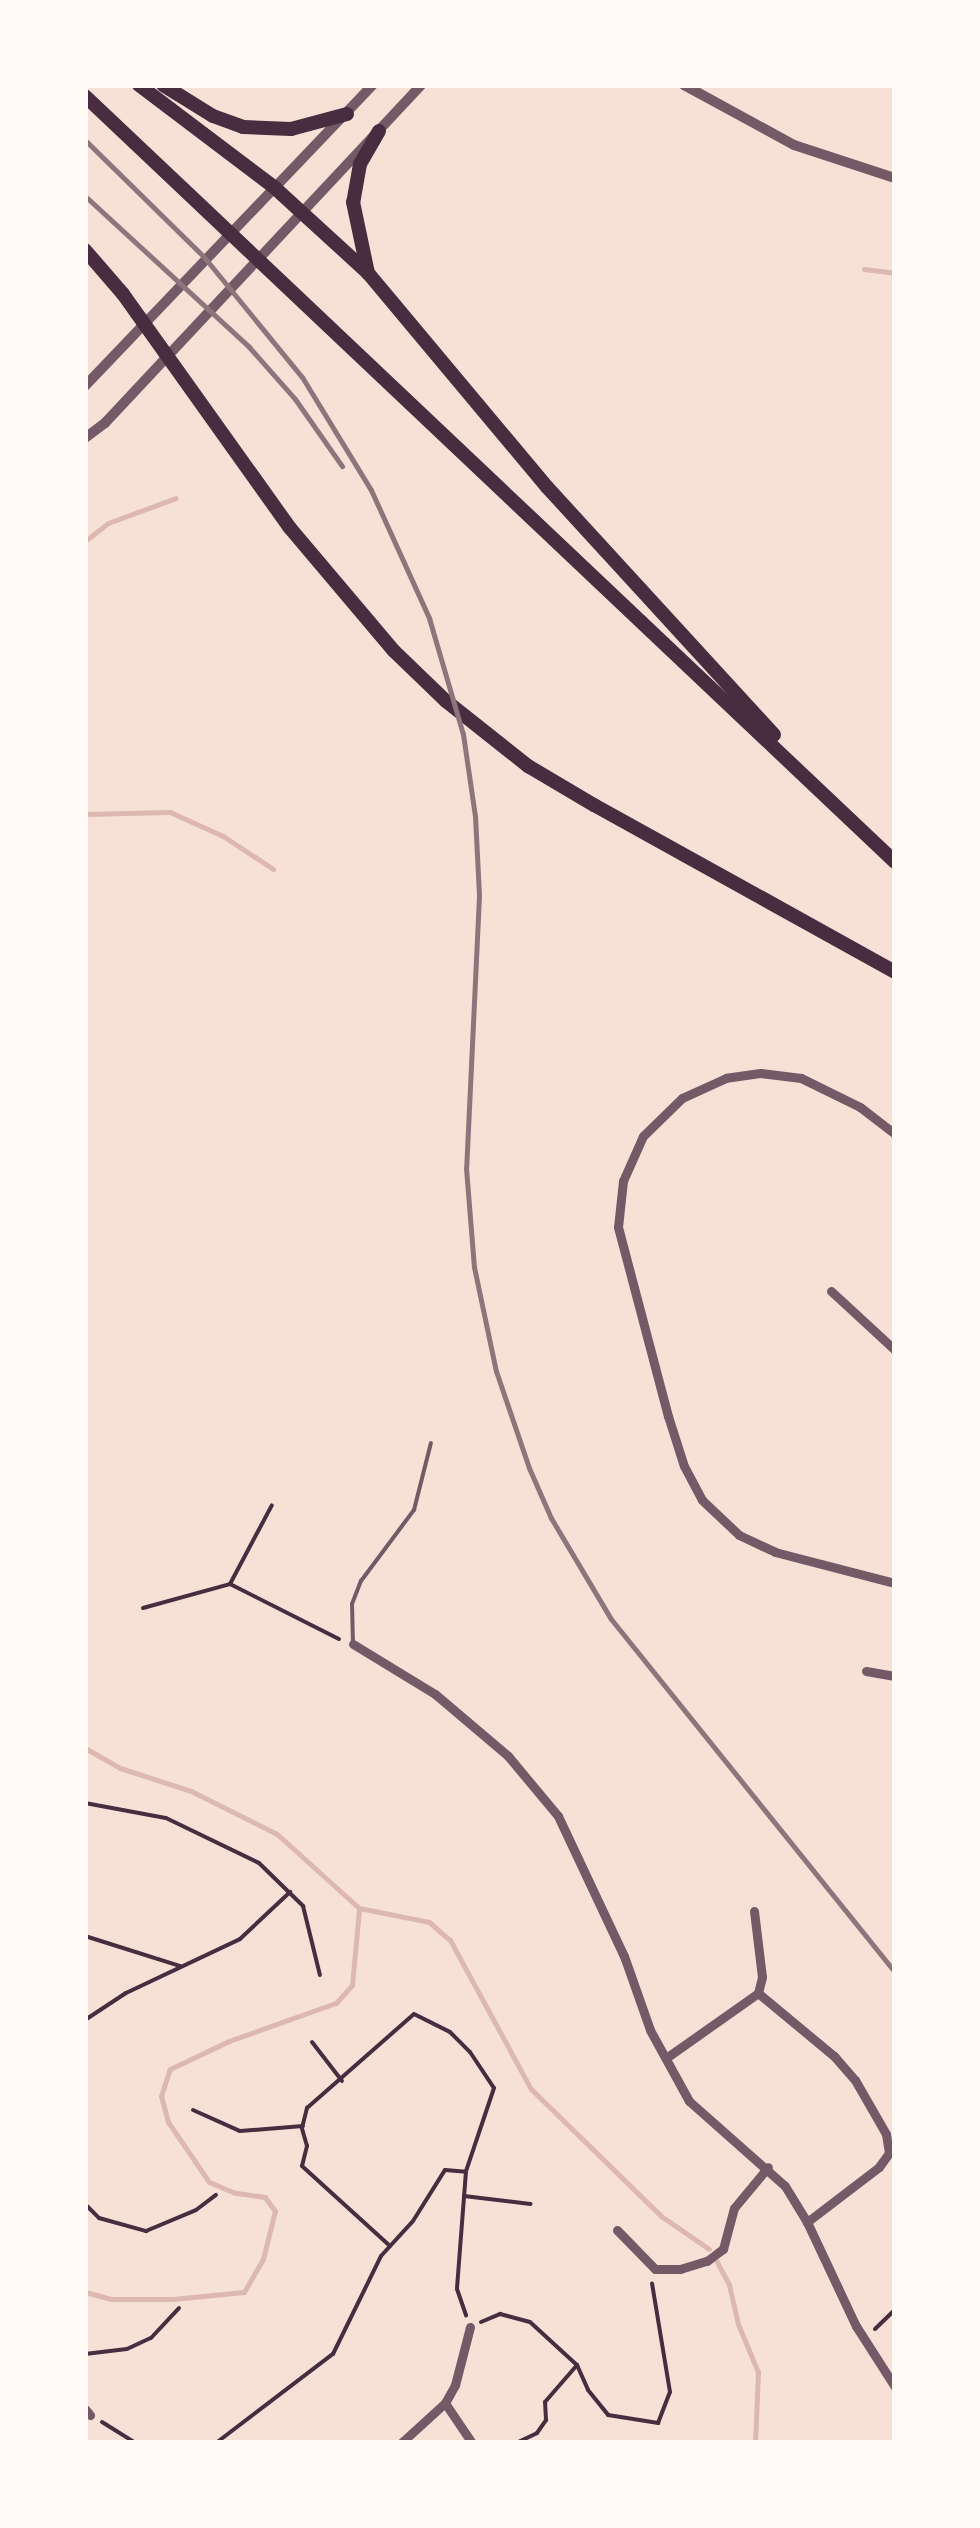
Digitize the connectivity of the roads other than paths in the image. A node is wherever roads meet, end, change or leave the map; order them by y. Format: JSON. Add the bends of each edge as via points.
{"nodes":[{"id":1,"x":139,"y":85,"type":"edge"},
{"id":2,"x":163,"y":85,"type":"edge"},
{"id":3,"x":374,"y":85,"type":"edge"},
{"id":4,"x":421,"y":85,"type":"edge"},
{"id":5,"x":684,"y":85,"type":"edge"},
{"id":6,"x":697,"y":85,"type":"edge"},
{"id":7,"x":85,"y":96,"type":"edge"},
{"id":8,"x":712,"y":102,"type":"junction"},
{"id":9,"x":347,"y":114,"type":"junction"},
{"id":10,"x":379,"y":131,"type":"junction"},
{"id":11,"x":895,"y":178,"type":"edge"},
{"id":12,"x":275,"y":188,"type":"junction"},
{"id":13,"x":304,"y":212,"type":"junction"},
{"id":14,"x":85,"y":250,"type":"edge"},
{"id":15,"x":368,"y":273,"type":"junction"},
{"id":16,"x":85,"y":386,"type":"edge"},
{"id":17,"x":85,"y":438,"type":"edge"},
{"id":18,"x":856,"y":824,"type":"junction"},
{"id":19,"x":895,"y":862,"type":"edge"},
{"id":20,"x":895,"y":972,"type":"edge"},
{"id":21,"x":895,"y":1134,"type":"edge"},
{"id":22,"x":831,"y":1291,"type":"dead end"},
{"id":23,"x":895,"y":1350,"type":"edge"},
{"id":24,"x":431,"y":1443,"type":"dead end"},
{"id":25,"x":895,"y":1583,"type":"edge"},
{"id":26,"x":353,"y":1644,"type":"joint"},
{"id":27,"x":866,"y":1671,"type":"dead end"},
{"id":28,"x":895,"y":1676,"type":"edge"},
{"id":29,"x":754,"y":1911,"type":"dead end"},
{"id":30,"x":758,"y":1993,"type":"junction"},
{"id":31,"x":666,"y":2058,"type":"junction"},
{"id":32,"x":768,"y":2166,"type":"junction"},
{"id":33,"x":807,"y":2222,"type":"junction"},
{"id":34,"x":617,"y":2230,"type":"dead end"},
{"id":35,"x":470,"y":2327,"type":"road end"},
{"id":36,"x":895,"y":2387,"type":"edge"},
{"id":37,"x":445,"y":2403,"type":"junction"},
{"id":38,"x":400,"y":2443,"type":"edge"},
{"id":39,"x":472,"y":2443,"type":"edge"}],
"edges":[{"from":1,"to":12,"type":"highway"},
{"from":2,"to":9,"type":"highway","via":[[243,127],[291,129]]},
{"from":3,"to":9,"type":"street"},
{"from":4,"to":10,"type":"street"},
{"from":5,"to":8,"type":"street"},
{"from":6,"to":8,"type":"street"},
{"from":7,"to":18,"type":"highway"},
{"from":8,"to":11,"type":"street","via":[[794,145]]},
{"from":9,"to":12,"type":"street"},
{"from":10,"to":13,"type":"street"},
{"from":10,"to":15,"type":"highway","via":[[360,164],[353,202]]},
{"from":12,"to":13,"type":"highway"},
{"from":12,"to":16,"type":"street"},
{"from":13,"to":15,"type":"highway"},
{"from":13,"to":17,"type":"street"},
{"from":14,"to":20,"type":"highway","via":[[124,294],[290,528],[394,651],[482,730],[594,805]]},
{"from":15,"to":18,"type":"highway","via":[[547,487]]},
{"from":18,"to":19,"type":"highway"},
{"from":21,"to":25,"type":"street","via":[[860,1107],[801,1078],[726,1078],[682,1098],[643,1136],[623,1180],[618,1226],[668,1416],[702,1500],[739,1535],[775,1552]]},
{"from":22,"to":23,"type":"street"},
{"from":24,"to":26,"type":"lane","via":[[414,1510],[356,1593]]},
{"from":26,"to":31,"type":"street","via":[[436,1694],[508,1756],[558,1816]]},
{"from":27,"to":28,"type":"street"},
{"from":29,"to":30,"type":"street"},
{"from":30,"to":31,"type":"street"},
{"from":30,"to":33,"type":"street","via":[[844,2068],[872,2106],[889,2146],[879,2167]]},
{"from":31,"to":32,"type":"street","via":[[703,2117]]},
{"from":32,"to":33,"type":"street"},
{"from":32,"to":34,"type":"street","via":[[734,2208],[718,2255],[662,2271]]},
{"from":33,"to":36,"type":"street"},
{"from":35,"to":37,"type":"street"},
{"from":37,"to":38,"type":"street"},
{"from":37,"to":39,"type":"street"}]}
